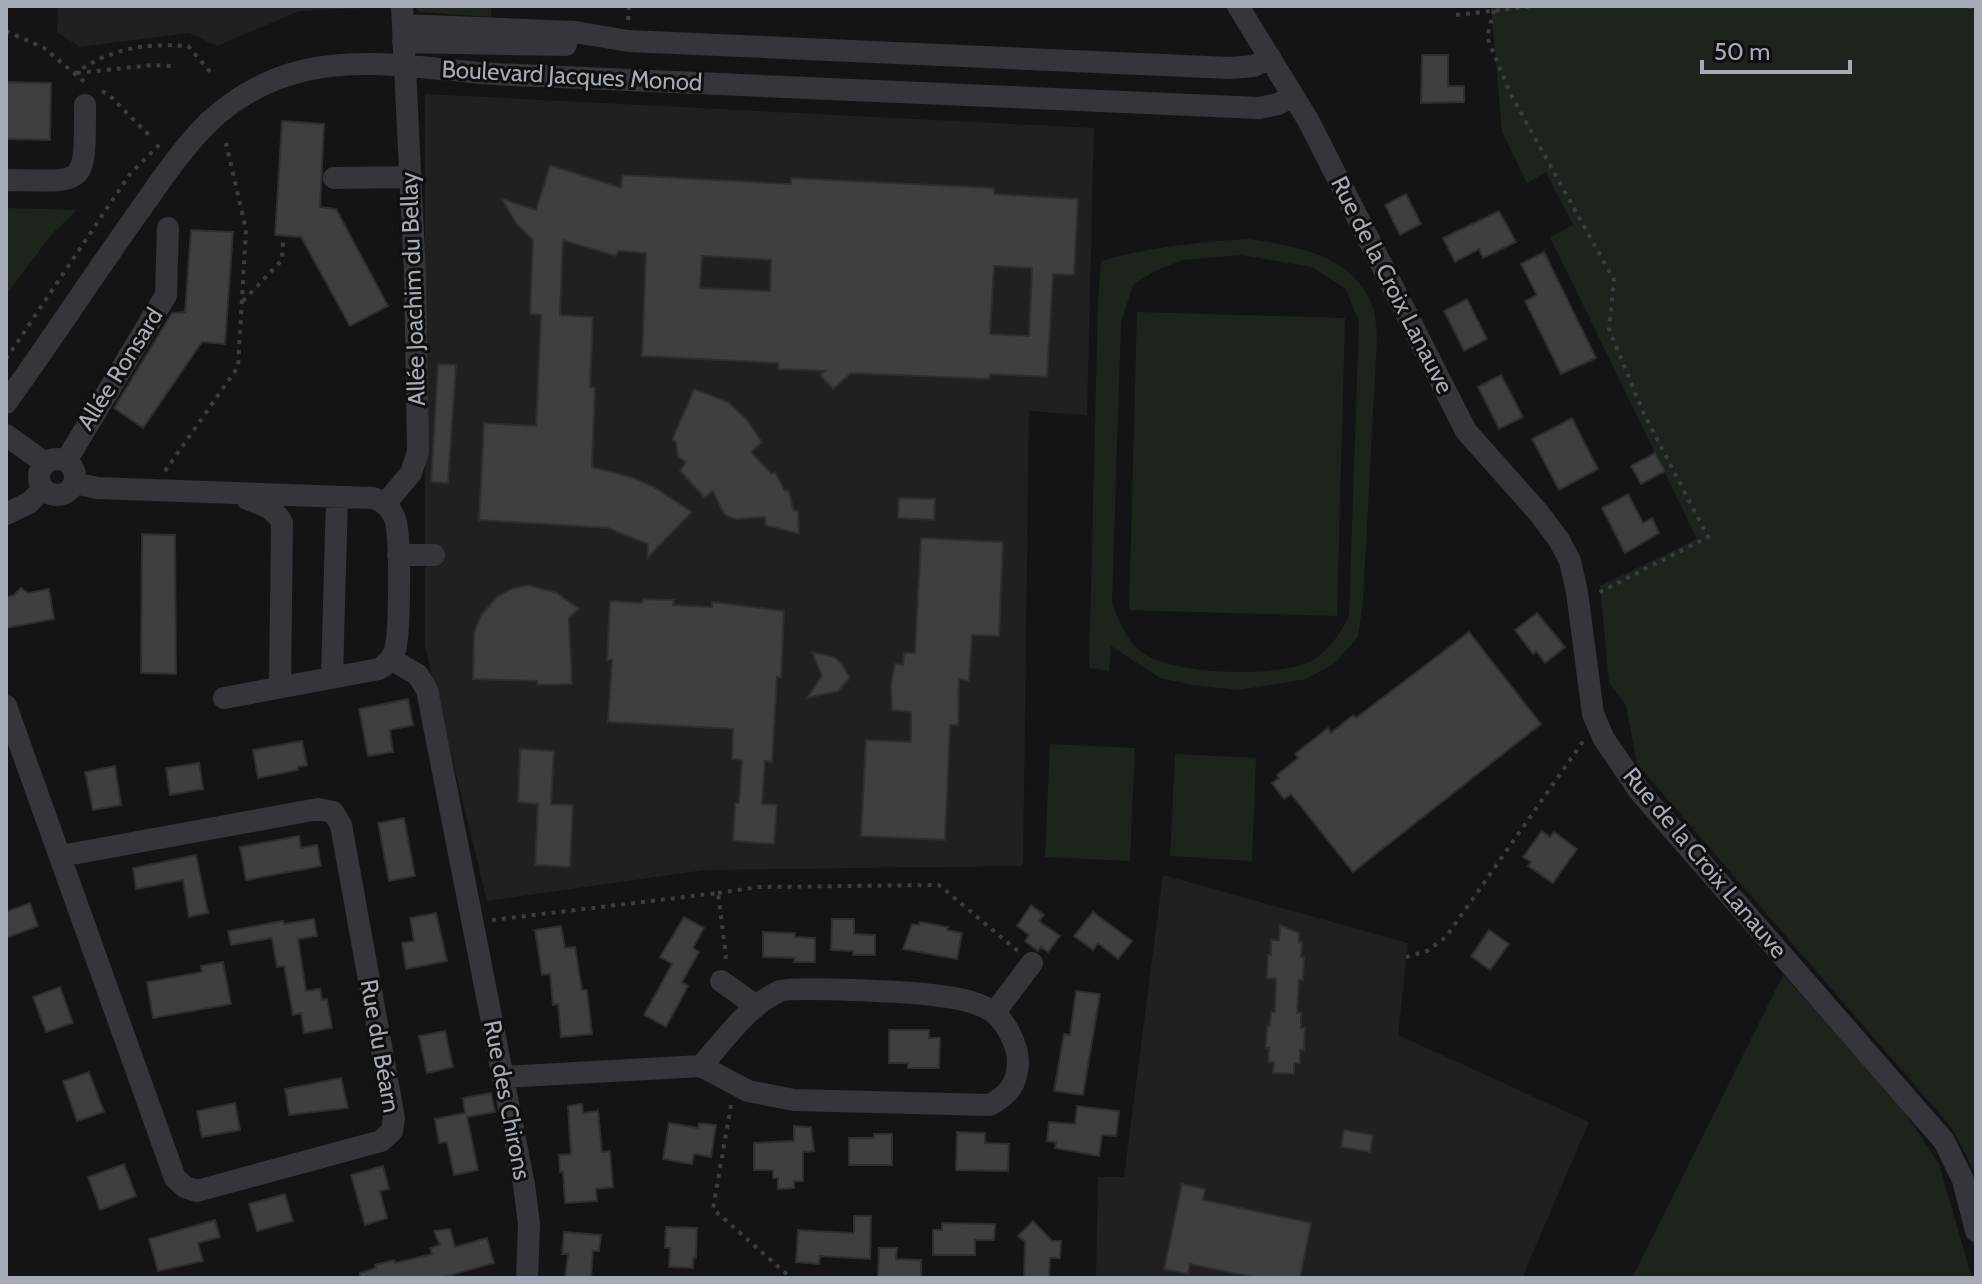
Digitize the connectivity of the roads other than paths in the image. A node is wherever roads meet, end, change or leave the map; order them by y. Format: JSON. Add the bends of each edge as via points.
{"nodes":[{"id":1,"x":1238,"y":6,"type":"edge"},
{"id":2,"x":403,"y":34,"type":"edge"},
{"id":3,"x":708,"y":45,"type":"junction"},
{"id":4,"x":1270,"y":57,"type":"junction"},
{"id":5,"x":1114,"y":63,"type":"junction"},
{"id":6,"x":707,"y":82,"type":"junction"},
{"id":7,"x":1293,"y":96,"type":"junction"},
{"id":8,"x":1113,"y":102,"type":"junction"},
{"id":9,"x":85,"y":105,"type":"dead end"},
{"id":10,"x":410,"y":177,"type":"junction"},
{"id":11,"x":334,"y":178,"type":"dead end"},
{"id":12,"x":6,"y":180,"type":"edge"},
{"id":13,"x":168,"y":228,"type":"dead end"},
{"id":14,"x":6,"y":403,"type":"edge"},
{"id":15,"x":6,"y":413,"type":"edge"},
{"id":16,"x":6,"y":426,"type":"edge"},
{"id":17,"x":6,"y":435,"type":"edge"},
{"id":18,"x":56,"y":462,"type":"junction"},
{"id":19,"x":75,"y":483,"type":"junction"},
{"id":20,"x":43,"y":489,"type":"junction"},
{"id":21,"x":227,"y":493,"type":"junction"},
{"id":22,"x":337,"y":497,"type":"junction"},
{"id":23,"x":385,"y":504,"type":"junction"},
{"id":24,"x":6,"y":514,"type":"edge"},
{"id":25,"x":398,"y":555,"type":"junction"},
{"id":26,"x":434,"y":555,"type":"dead end"},
{"id":27,"x":391,"y":659,"type":"junction"},
{"id":28,"x":332,"y":677,"type":"junction"},
{"id":29,"x":280,"y":687,"type":"junction"},
{"id":30,"x":224,"y":698,"type":"dead end"},
{"id":31,"x":6,"y":706,"type":"edge"},
{"id":32,"x":61,"y":856,"type":"junction"},
{"id":33,"x":1032,"y":963,"type":"road end"},
{"id":34,"x":721,"y":981,"type":"road end"},
{"id":35,"x":755,"y":1005,"type":"junction"},
{"id":36,"x":995,"y":1012,"type":"junction"},
{"id":37,"x":701,"y":1066,"type":"junction"},
{"id":38,"x":503,"y":1077,"type":"junction"},
{"id":39,"x":1976,"y":1231,"type":"edge"},
{"id":40,"x":527,"y":1278,"type":"edge"}],
"edges":[{"from":1,"to":4,"type":"street","name":"Rue de la Croix Lanauve"},
{"from":2,"to":3,"type":"street","via":[[575,32]]},
{"from":2,"to":6,"type":"street","name":"Boulevard Jacques Monod","via":[[431,70]]},
{"from":2,"to":10,"type":"street","name":"Allée Joachim du Bellay"},
{"from":2,"to":14,"type":"street","name":"Boulevard Jacques Monod","via":[[342,64],[284,76],[243,96],[211,121],[157,186]]},
{"from":3,"to":5,"type":"street"},
{"from":3,"to":6,"type":"street"},
{"from":4,"to":5,"type":"street","via":[[1254,66],[1230,68]]},
{"from":4,"to":7,"type":"street","name":"Rue de la Croix Lanauve"},
{"from":5,"to":8,"type":"street"},
{"from":6,"to":8,"type":"street","name":"Boulevard Jacques Monod"},
{"from":7,"to":8,"type":"street","name":"Boulevard Jacques Monod","via":[[1259,108]]},
{"from":7,"to":39,"type":"street","name":"Rue de la Croix Lanauve","via":[[1466,431],[1538,512],[1570,561],[1589,694],[1604,739],[1640,792],[1944,1141],[1963,1180]]},
{"from":9,"to":12,"type":"street","via":[[85,156],[76,177]]},
{"from":10,"to":11,"type":"street"},
{"from":10,"to":23,"type":"street","name":"Allée Joachim du Bellay","via":[[418,452],[411,473]]},
{"from":13,"to":18,"type":"street","name":"Allée Ronsard","via":[[166,295]]},
{"from":15,"to":16,"type":"street"},
{"from":17,"to":18,"type":"street"},
{"from":18,"to":19,"type":"street","via":[[76,473]]},
{"from":18,"to":20,"type":"street","via":[[39,479]]},
{"from":19,"to":20,"type":"street","via":[[61,495]]},
{"from":19,"to":21,"type":"street"},
{"from":20,"to":24,"type":"street"},
{"from":21,"to":22,"type":"street"},
{"from":21,"to":29,"type":"street","via":[[270,508],[282,523]]},
{"from":22,"to":23,"type":"street","via":[[373,498]]},
{"from":22,"to":28,"type":"street"},
{"from":23,"to":25,"type":"street","via":[[398,527]]},
{"from":25,"to":26,"type":"street"},
{"from":25,"to":27,"type":"street","via":[[397,634]]},
{"from":27,"to":28,"type":"street","via":[[379,669]]},
{"from":27,"to":38,"type":"street","name":"Rue des Chirons","via":[[418,675],[427,690]]},
{"from":28,"to":29,"type":"street"},
{"from":29,"to":30,"type":"street"},
{"from":31,"to":32,"type":"street","name":"Rue du Béarn"},
{"from":32,"to":32,"type":"street","name":"Rue du Béarn","via":[[175,1178],[185,1187],[197,1191],[381,1141],[392,1131],[394,1118],[341,825],[333,812],[318,809]]},
{"from":33,"to":36,"type":"street"},
{"from":34,"to":35,"type":"street"},
{"from":35,"to":36,"type":"street","via":[[783,989],[930,994]]},
{"from":35,"to":37,"type":"street"},
{"from":36,"to":37,"type":"street","via":[[1013,1038],[1018,1058],[1007,1096],[990,1105],[794,1100],[748,1091]]},
{"from":37,"to":38,"type":"street"},
{"from":38,"to":40,"type":"street","name":"Rue des Chirons","via":[[529,1224]]}]}
